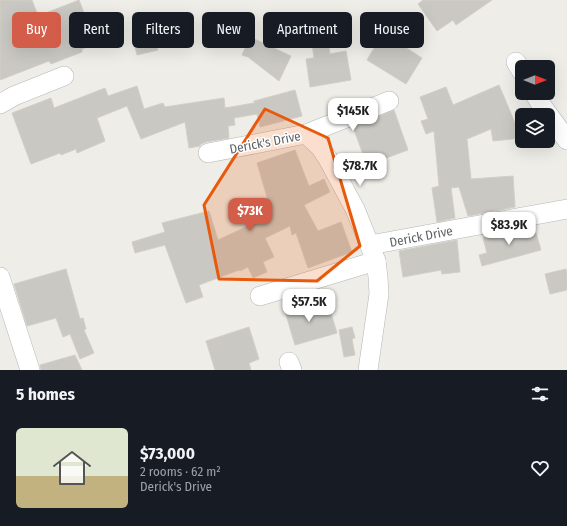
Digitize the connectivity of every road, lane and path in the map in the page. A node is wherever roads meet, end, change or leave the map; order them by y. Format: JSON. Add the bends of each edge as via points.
{"nodes":[{"id":1,"x":64,"y":76,"type":"dead end"},
{"id":2,"x":538,"y":100,"type":"edge"},
{"id":3,"x":390,"y":101,"type":"dead end"},
{"id":4,"x":0,"y":104,"type":"edge"},
{"id":5,"x":306,"y":134,"type":"junction"},
{"id":6,"x":567,"y":140,"type":"edge"},
{"id":7,"x":208,"y":153,"type":"dead end"},
{"id":8,"x":567,"y":209,"type":"edge"},
{"id":9,"x":373,"y":253,"type":"junction"},
{"id":10,"x":0,"y":277,"type":"edge"},
{"id":11,"x":260,"y":296,"type":"dead end"},
{"id":12,"x":30,"y":370,"type":"edge"},
{"id":13,"x":368,"y":370,"type":"edge"}],
"edges":[{"from":1,"to":4,"type":"street"},
{"from":2,"to":6,"type":"street"},
{"from":3,"to":5,"type":"street"},
{"from":5,"to":7,"type":"street","name":"Derick's Drive"},
{"from":5,"to":9,"type":"street","name":"Derick's Drive","via":[[328,159],[355,209]]},
{"from":8,"to":9,"type":"street","name":"Derick Drive"},
{"from":9,"to":11,"type":"street","name":"Derick Drive"},
{"from":9,"to":13,"type":"street","name":"Derick's Drive","via":[[378,277],[378,294]]},
{"from":10,"to":12,"type":"street"}]}
